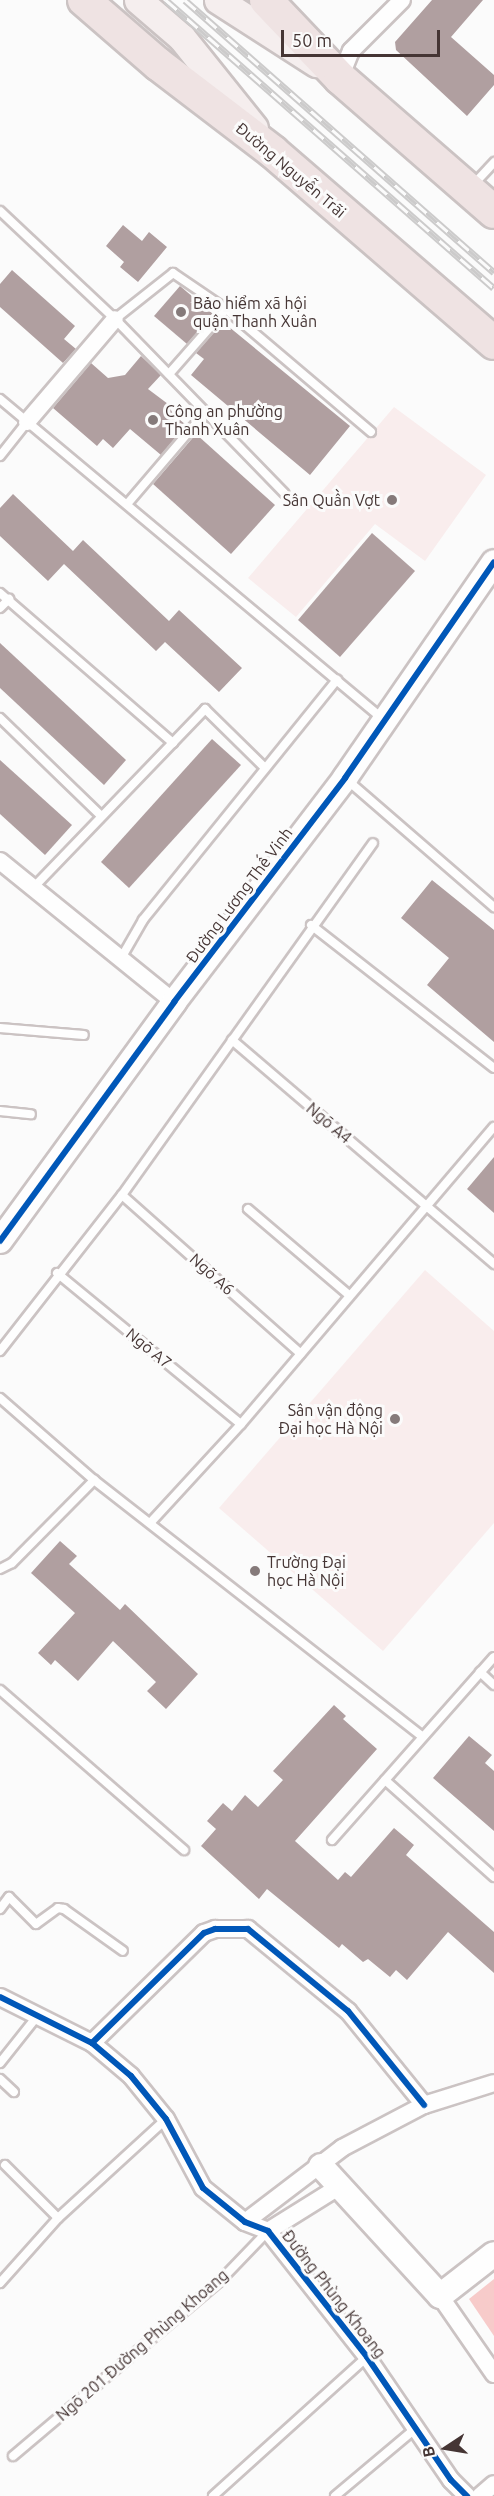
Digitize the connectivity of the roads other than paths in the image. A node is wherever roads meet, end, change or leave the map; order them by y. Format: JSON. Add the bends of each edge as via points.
{"nodes":[{"id":1,"x":84,"y":0,"type":"edge"},
{"id":2,"x":138,"y":0,"type":"edge"},
{"id":3,"x":219,"y":0,"type":"edge"},
{"id":4,"x":266,"y":0,"type":"edge"},
{"id":5,"x":402,"y":0,"type":"edge"},
{"id":6,"x":339,"y":78,"type":"junction"},
{"id":7,"x":273,"y":152,"type":"junction"},
{"id":8,"x":494,"y":162,"type":"edge"},
{"id":9,"x":469,"y":189,"type":"junction"},
{"id":10,"x":0,"y":212,"type":"edge"},
{"id":11,"x":494,"y":212,"type":"edge"},
{"id":12,"x":226,"y":309,"type":"junction"},
{"id":13,"x":115,"y":319,"type":"junction"},
{"id":14,"x":494,"y":344,"type":"edge"},
{"id":15,"x":169,"y":374,"type":"junction"},
{"id":16,"x":0,"y":399,"type":"edge"},
{"id":17,"x":205,"y":413,"type":"junction"},
{"id":18,"x":27,"y":422,"type":"junction"},
{"id":19,"x":371,"y":432,"type":"dead end"},
{"id":20,"x":0,"y":456,"type":"edge"},
{"id":21,"x":284,"y":493,"type":"dead end"},
{"id":22,"x":128,"y":503,"type":"junction"},
{"id":23,"x":494,"y":562,"type":"edge"},
{"id":24,"x":0,"y":593,"type":"edge"},
{"id":25,"x":9,"y":598,"type":"junction"},
{"id":26,"x":0,"y":608,"type":"edge"},
{"id":27,"x":337,"y":680,"type":"junction"},
{"id":28,"x":0,"y":718,"type":"edge"},
{"id":29,"x":385,"y":721,"type":"junction"},
{"id":30,"x":173,"y":742,"type":"junction"},
{"id":31,"x":265,"y":768,"type":"junction"},
{"id":32,"x":345,"y":778,"type":"junction"},
{"id":33,"x":100,"y":815,"type":"junction"},
{"id":34,"x":373,"y":843,"type":"dead end"},
{"id":35,"x":0,"y":861,"type":"edge"},
{"id":36,"x":34,"y":887,"type":"junction"},
{"id":37,"x":494,"y":907,"type":"edge"},
{"id":38,"x":311,"y":925,"type":"junction"},
{"id":39,"x":120,"y":960,"type":"junction"},
{"id":40,"x":174,"y":1002,"type":"junction"},
{"id":41,"x":0,"y":1028,"type":"edge"},
{"id":42,"x":84,"y":1035,"type":"dead end"},
{"id":43,"x":232,"y":1040,"type":"junction"},
{"id":44,"x":494,"y":1068,"type":"edge"},
{"id":45,"x":0,"y":1111,"type":"edge"},
{"id":46,"x":31,"y":1114,"type":"dead end"},
{"id":47,"x":494,"y":1127,"type":"edge"},
{"id":48,"x":122,"y":1195,"type":"junction"},
{"id":49,"x":427,"y":1205,"type":"junction"},
{"id":50,"x":248,"y":1209,"type":"dead end"},
{"id":51,"x":3,"y":1229,"type":"edge"},
{"id":52,"x":494,"y":1264,"type":"edge"},
{"id":53,"x":57,"y":1273,"type":"junction"},
{"id":54,"x":349,"y":1295,"type":"junction"},
{"id":55,"x":0,"y":1351,"type":"edge"},
{"id":56,"x":301,"y":1354,"type":"junction"},
{"id":57,"x":0,"y":1398,"type":"edge"},
{"id":58,"x":241,"y":1424,"type":"junction"},
{"id":59,"x":94,"y":1480,"type":"junction"},
{"id":60,"x":151,"y":1522,"type":"junction"},
{"id":61,"x":0,"y":1569,"type":"edge"},
{"id":62,"x":494,"y":1657,"type":"edge"},
{"id":63,"x":480,"y":1672,"type":"junction"},
{"id":64,"x":494,"y":1684,"type":"edge"},
{"id":65,"x":0,"y":1690,"type":"edge"},
{"id":66,"x":423,"y":1737,"type":"junction"},
{"id":67,"x":385,"y":1780,"type":"junction"},
{"id":68,"x":332,"y":1840,"type":"dead end"},
{"id":69,"x":184,"y":1850,"type":"dead end"},
{"id":70,"x":494,"y":1877,"type":"edge"},
{"id":71,"x":0,"y":1909,"type":"edge"},
{"id":72,"x":123,"y":1951,"type":"dead end"},
{"id":73,"x":0,"y":1997,"type":"edge"},
{"id":74,"x":38,"y":2015,"type":"junction"},
{"id":75,"x":92,"y":2043,"type":"junction"},
{"id":76,"x":0,"y":2063,"type":"edge"},
{"id":77,"x":0,"y":2079,"type":"edge"},
{"id":78,"x":494,"y":2083,"type":"edge"},
{"id":79,"x":15,"y":2092,"type":"dead end"},
{"id":80,"x":424,"y":2105,"type":"junction"},
{"id":81,"x":166,"y":2120,"type":"junction"},
{"id":82,"x":5,"y":2165,"type":"dead end"},
{"id":83,"x":321,"y":2166,"type":"junction"},
{"id":84,"x":340,"y":2186,"type":"junction"},
{"id":85,"x":58,"y":2218,"type":"junction"},
{"id":86,"x":245,"y":2222,"type":"junction"},
{"id":87,"x":268,"y":2231,"type":"junction"},
{"id":88,"x":494,"y":2254,"type":"edge"},
{"id":89,"x":0,"y":2283,"type":"edge"},
{"id":90,"x":440,"y":2296,"type":"junction"},
{"id":91,"x":367,"y":2357,"type":"junction"},
{"id":92,"x":494,"y":2374,"type":"edge"},
{"id":93,"x":416,"y":2428,"type":"junction"},
{"id":94,"x":13,"y":2456,"type":"dead end"},
{"id":95,"x":494,"y":2484,"type":"edge"},
{"id":96,"x":213,"y":2496,"type":"edge"},
{"id":97,"x":335,"y":2496,"type":"edge"},
{"id":98,"x":467,"y":2496,"type":"edge"},
{"id":99,"x":480,"y":2496,"type":"edge"}],
"edges":[{"from":1,"to":7,"type":"highway","name":"Đường Nguyễn Trãi","via":[[158,64]]},
{"from":2,"to":7,"type":"main road","via":[[182,38]]},
{"from":3,"to":6,"type":"main road"},
{"from":4,"to":6,"type":"highway"},
{"from":5,"to":6,"type":"street","via":[[351,51]]},
{"from":6,"to":9,"type":"highway"},
{"from":7,"to":14,"type":"highway","name":"Đường Nguyễn Trãi"},
{"from":8,"to":9,"type":"lane"},
{"from":9,"to":11,"type":"highway"},
{"from":10,"to":13,"type":"lane"},
{"from":12,"to":13,"type":"lane","via":[[173,273]]},
{"from":12,"to":15,"type":"lane"},
{"from":12,"to":19,"type":"lane"},
{"from":13,"to":15,"type":"lane"},
{"from":13,"to":18,"type":"street"},
{"from":15,"to":17,"type":"lane"},
{"from":16,"to":18,"type":"lane"},
{"from":17,"to":21,"type":"lane"},
{"from":17,"to":22,"type":"lane"},
{"from":18,"to":20,"type":"lane"},
{"from":18,"to":22,"type":"lane"},
{"from":22,"to":27,"type":"lane"},
{"from":23,"to":29,"type":"street","name":"Đường Lương Thế Vinh"},
{"from":24,"to":25,"type":"lane"},
{"from":25,"to":26,"type":"lane"},
{"from":25,"to":30,"type":"lane"},
{"from":27,"to":29,"type":"lane"},
{"from":27,"to":31,"type":"lane"},
{"from":28,"to":33,"type":"lane"},
{"from":29,"to":32,"type":"street","name":"Đường Lương Thế Vinh"},
{"from":30,"to":31,"type":"lane","via":[[205,709]]},
{"from":30,"to":33,"type":"lane"},
{"from":31,"to":39,"type":"lane","via":[[143,920]]},
{"from":32,"to":37,"type":"lane"},
{"from":32,"to":40,"type":"street","name":"Đường Lương Thế Vinh"},
{"from":33,"to":36,"type":"lane"},
{"from":34,"to":38,"type":"lane"},
{"from":35,"to":36,"type":"street"},
{"from":36,"to":39,"type":"street"},
{"from":38,"to":43,"type":"lane"},
{"from":38,"to":44,"type":"lane"},
{"from":39,"to":40,"type":"street"},
{"from":40,"to":51,"type":"street","name":"Đường Lương Thế Vinh"},
{"from":41,"to":42,"type":"lane"},
{"from":43,"to":48,"type":"lane"},
{"from":43,"to":49,"type":"lane","name":"Ngõ A4"},
{"from":45,"to":46,"type":"lane"},
{"from":47,"to":49,"type":"lane"},
{"from":48,"to":53,"type":"lane"},
{"from":48,"to":56,"type":"lane","name":"Ngõ A6"},
{"from":49,"to":52,"type":"lane","name":"Ngõ A4"},
{"from":49,"to":54,"type":"lane"},
{"from":50,"to":54,"type":"lane"},
{"from":53,"to":55,"type":"lane"},
{"from":53,"to":58,"type":"lane","name":"Ngõ A7"},
{"from":54,"to":56,"type":"lane"},
{"from":56,"to":58,"type":"lane"},
{"from":57,"to":59,"type":"lane"},
{"from":58,"to":60,"type":"lane"},
{"from":59,"to":60,"type":"lane"},
{"from":59,"to":61,"type":"lane","via":[[12,1563]]},
{"from":60,"to":66,"type":"lane"},
{"from":62,"to":63,"type":"lane"},
{"from":63,"to":64,"type":"lane"},
{"from":63,"to":66,"type":"lane"},
{"from":65,"to":69,"type":"lane"},
{"from":66,"to":67,"type":"lane"},
{"from":67,"to":68,"type":"lane"},
{"from":67,"to":70,"type":"lane"},
{"from":71,"to":72,"type":"lane","via":[[9,1897],[36,1924],[58,1908],[64,1909]]},
{"from":73,"to":74,"type":"street","name":"Đường Phùng Khoang"},
{"from":74,"to":75,"type":"street","name":"Đường Phùng Khoang"},
{"from":74,"to":76,"type":"lane"},
{"from":75,"to":80,"type":"street","via":[[204,1933],[248,1929],[348,2011]]},
{"from":75,"to":81,"type":"street","name":"Đường Phùng Khoang","via":[[131,2076]]},
{"from":77,"to":79,"type":"lane"},
{"from":78,"to":80,"type":"street"},
{"from":80,"to":83,"type":"street","via":[[342,2148]]},
{"from":81,"to":85,"type":"lane"},
{"from":81,"to":86,"type":"street","name":"Đường Phùng Khoang","via":[[203,2188]]},
{"from":82,"to":85,"type":"lane"},
{"from":83,"to":84,"type":"street"},
{"from":83,"to":86,"type":"street"},
{"from":84,"to":87,"type":"street","name":"Đường Phùng Khoang"},
{"from":84,"to":90,"type":"street"},
{"from":85,"to":89,"type":"lane"},
{"from":86,"to":87,"type":"street","name":"Đường Phùng Khoang"},
{"from":87,"to":91,"type":"street","name":"Đường Phùng Khoang"},
{"from":87,"to":94,"type":"lane","name":"Ngõ 201 Đường Phùng Khoang","via":[[219,2282]]},
{"from":88,"to":90,"type":"street"},
{"from":90,"to":92,"type":"street"},
{"from":91,"to":93,"type":"street","name":"Đường Phùng Khoang"},
{"from":91,"to":96,"type":"lane"},
{"from":93,"to":97,"type":"lane"},
{"from":93,"to":98,"type":"street","name":"Đường Phùng Khoang","via":[[451,2480]]},
{"from":95,"to":99,"type":"street"}]}
